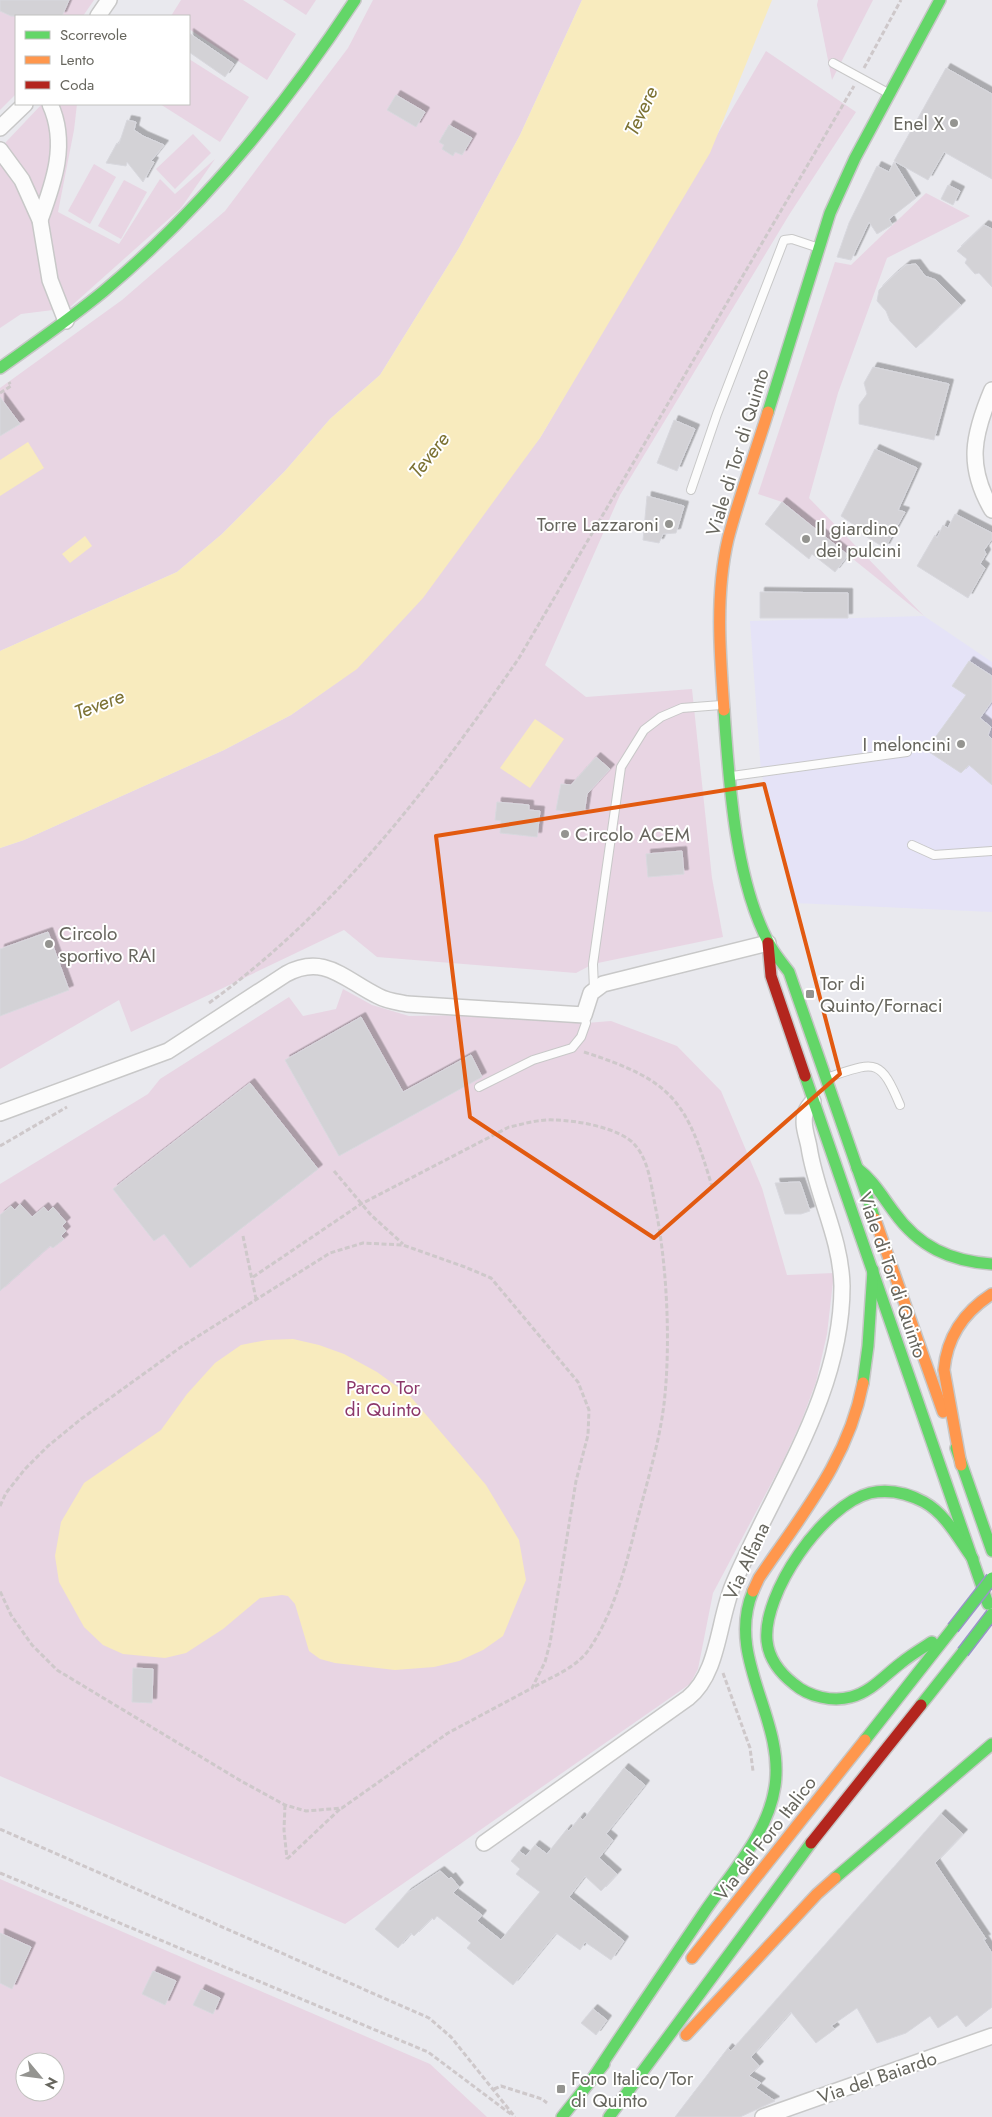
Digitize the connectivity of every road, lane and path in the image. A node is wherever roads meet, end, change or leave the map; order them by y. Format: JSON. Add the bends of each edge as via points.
{"nodes":[{"id":1,"x":109,"y":0,"type":"edge"},
{"id":2,"x":355,"y":0,"type":"edge"},
{"id":3,"x":901,"y":0,"type":"edge"},
{"id":4,"x":940,"y":0,"type":"edge"},
{"id":5,"x":99,"y":15,"type":"edge"},
{"id":6,"x":833,"y":63,"type":"dead end"},
{"id":7,"x":859,"y":77,"type":"junction"},
{"id":8,"x":889,"y":94,"type":"junction"},
{"id":9,"x":24,"y":105,"type":"edge"},
{"id":10,"x":50,"y":105,"type":"edge"},
{"id":11,"x":0,"y":128,"type":"edge"},
{"id":12,"x":0,"y":150,"type":"edge"},
{"id":13,"x":40,"y":220,"type":"junction"},
{"id":14,"x":818,"y":248,"type":"junction"},
{"id":15,"x":66,"y":321,"type":"junction"},
{"id":16,"x":0,"y":368,"type":"edge"},
{"id":17,"x":9,"y":381,"type":"dead end"},
{"id":18,"x":992,"y":390,"type":"edge"},
{"id":19,"x":0,"y":393,"type":"edge"},
{"id":20,"x":691,"y":490,"type":"dead end"},
{"id":21,"x":992,"y":510,"type":"edge"},
{"id":22,"x":723,"y":704,"type":"junction"},
{"id":23,"x":907,"y":752,"type":"dead end"},
{"id":24,"x":730,"y":776,"type":"junction"},
{"id":25,"x":912,"y":845,"type":"dead end"},
{"id":26,"x":992,"y":850,"type":"edge"},
{"id":27,"x":768,"y":943,"type":"junction"},
{"id":28,"x":594,"y":989,"type":"junction"},
{"id":29,"x":206,"y":1006,"type":"dead end"},
{"id":30,"x":584,"y":1015,"type":"junction"},
{"id":31,"x":572,"y":1048,"type":"junction"},
{"id":32,"x":827,"y":1078,"type":"junction"},
{"id":33,"x":479,"y":1087,"type":"dead end"},
{"id":34,"x":813,"y":1101,"type":"junction"},
{"id":35,"x":900,"y":1105,"type":"dead end"},
{"id":36,"x":0,"y":1113,"type":"edge"},
{"id":37,"x":833,"y":1155,"type":"junction"},
{"id":38,"x":857,"y":1168,"type":"junction"},
{"id":39,"x":334,"y":1171,"type":"dead end"},
{"id":40,"x":817,"y":1182,"type":"junction"},
{"id":41,"x":713,"y":1190,"type":"dead end"},
{"id":42,"x":361,"y":1204,"type":"junction"},
{"id":43,"x":244,"y":1236,"type":"dead end"},
{"id":44,"x":403,"y":1245,"type":"junction"},
{"id":45,"x":992,"y":1264,"type":"edge"},
{"id":46,"x":873,"y":1270,"type":"junction"},
{"id":47,"x":253,"y":1277,"type":"junction"},
{"id":48,"x":992,"y":1294,"type":"edge"},
{"id":49,"x":256,"y":1299,"type":"junction"},
{"id":50,"x":961,"y":1465,"type":"junction"},
{"id":51,"x":0,"y":1506,"type":"edge"},
{"id":52,"x":992,"y":1552,"type":"edge"},
{"id":53,"x":973,"y":1559,"type":"junction"},
{"id":54,"x":992,"y":1578,"type":"edge"},
{"id":55,"x":0,"y":1591,"type":"edge"},
{"id":56,"x":992,"y":1616,"type":"edge"},
{"id":57,"x":951,"y":1631,"type":"junction"},
{"id":58,"x":714,"y":1654,"type":"junction"},
{"id":59,"x":532,"y":1688,"type":"junction"},
{"id":60,"x":990,"y":1750,"type":"edge"},
{"id":61,"x":753,"y":1776,"type":"dead end"},
{"id":62,"x":285,"y":1805,"type":"junction"},
{"id":63,"x":342,"y":1808,"type":"junction"},
{"id":64,"x":0,"y":1829,"type":"edge"},
{"id":65,"x":484,"y":1843,"type":"dead end"},
{"id":66,"x":0,"y":1872,"type":"edge"},
{"id":67,"x":686,"y":1965,"type":"dead end"},
{"id":68,"x":669,"y":1985,"type":"dead end"},
{"id":69,"x":992,"y":2036,"type":"edge"},
{"id":70,"x":593,"y":2078,"type":"junction"},
{"id":71,"x":494,"y":2089,"type":"junction"},
{"id":72,"x":626,"y":2095,"type":"junction"},
{"id":73,"x":542,"y":2099,"type":"dead end"},
{"id":74,"x":515,"y":2117,"type":"edge"},
{"id":75,"x":562,"y":2117,"type":"edge"},
{"id":76,"x":609,"y":2117,"type":"edge"},
{"id":77,"x":762,"y":2117,"type":"edge"}],
"edges":[{"from":1,"to":5,"type":"street"},
{"from":2,"to":15,"type":"main road","via":[[282,108],[200,202]]},
{"from":3,"to":7,"type":"path"},
{"from":4,"to":8,"type":"main road","name":"Viale di Tor di Quinto"},
{"from":6,"to":7,"type":"lane"},
{"from":7,"to":8,"type":"lane"},
{"from":7,"to":29,"type":"path","via":[[519,658],[480,716],[434,778],[360,864],[272,951]]},
{"from":8,"to":14,"type":"main road","name":"Viale di Tor di Quinto","via":[[840,188]]},
{"from":9,"to":11,"type":"street"},
{"from":10,"to":13,"type":"street","via":[[58,125],[59,147],[56,170]]},
{"from":12,"to":13,"type":"street","via":[[22,180]]},
{"from":13,"to":15,"type":"street","via":[[50,280]]},
{"from":14,"to":20,"type":"lane","via":[[792,239],[784,240]]},
{"from":14,"to":22,"type":"main road","name":"Viale di Tor di Quinto","via":[[728,540],[719,619]]},
{"from":15,"to":16,"type":"main road"},
{"from":17,"to":19,"type":"path","via":[[11,386]]},
{"from":18,"to":21,"type":"street","via":[[978,425],[974,454],[977,475]]},
{"from":22,"to":24,"type":"main road","name":"Viale di Tor di Quinto"},
{"from":22,"to":28,"type":"lane","via":[[682,708],[661,717],[644,730],[621,767],[593,964]]},
{"from":23,"to":24,"type":"lane"},
{"from":24,"to":27,"type":"main road","name":"Viale di Tor di Quinto","via":[[742,862]]},
{"from":25,"to":26,"type":"lane","via":[[934,856]]},
{"from":27,"to":28,"type":"street","via":[[603,984]]},
{"from":27,"to":32,"type":"main road","name":"Viale di Tor di Quinto","via":[[789,972]]},
{"from":27,"to":34,"type":"main road","name":"Viale di Tor di Quinto","via":[[771,976]]},
{"from":28,"to":30,"type":"street"},
{"from":30,"to":31,"type":"lane","via":[[586,1023]]},
{"from":30,"to":36,"type":"street","via":[[398,1002],[379,997],[328,968],[304,966],[286,974],[176,1047]]},
{"from":31,"to":33,"type":"lane","via":[[533,1060]]},
{"from":31,"to":41,"type":"path","via":[[634,1069],[671,1097],[684,1112],[698,1140]]},
{"from":32,"to":35,"type":"lane","via":[[863,1066],[873,1067],[889,1077]]},
{"from":32,"to":38,"type":"main road","name":"Viale di Tor di Quinto"},
{"from":34,"to":37,"type":"main road","name":"Viale di Tor di Quinto"},
{"from":34,"to":40,"type":"street","name":"Via Alfana","via":[[805,1112],[804,1123],[810,1162]]},
{"from":37,"to":40,"type":"street","via":[[822,1164]]},
{"from":37,"to":46,"type":"main road","name":"Viale di Tor di Quinto"},
{"from":38,"to":45,"type":"main road","via":[[877,1184],[900,1220],[926,1246],[946,1257]]},
{"from":38,"to":50,"type":"main road","name":"Viale di Tor di Quinto"},
{"from":39,"to":42,"type":"path"},
{"from":40,"to":58,"type":"street","name":"Via Alfana","via":[[841,1263],[842,1297],[835,1351],[808,1430],[730,1594]]},
{"from":42,"to":44,"type":"path"},
{"from":42,"to":47,"type":"path"},
{"from":42,"to":59,"type":"path","via":[[509,1127],[535,1121],[578,1123],[617,1133],[635,1144],[643,1155],[662,1241],[664,1270],[666,1375],[658,1439],[628,1555],[598,1635],[580,1660]]},
{"from":43,"to":47,"type":"path"},
{"from":44,"to":49,"type":"path","via":[[351,1245],[322,1258]]},
{"from":44,"to":59,"type":"path","via":[[490,1278],[578,1382],[589,1410],[588,1435],[576,1481],[550,1643]]},
{"from":46,"to":53,"type":"main road","name":"Viale di Tor di Quinto"},
{"from":46,"to":70,"type":"main road","via":[[869,1352],[847,1437],[825,1481],[759,1578],[745,1616],[746,1647],[774,1753],[775,1785],[770,1806],[743,1858]]},
{"from":47,"to":49,"type":"path"},
{"from":48,"to":50,"type":"main road","via":[[961,1320],[945,1356],[944,1370]]},
{"from":49,"to":51,"type":"path","via":[[181,1347],[81,1419],[25,1470]]},
{"from":50,"to":52,"type":"main road","name":"Viale di Tor di Quinto"},
{"from":53,"to":56,"type":"main road","name":"Viale di Tor di Quinto"},
{"from":53,"to":57,"type":"main road","via":[[938,1514],[922,1501],[894,1492],[866,1495],[837,1510],[804,1548],[773,1598],[766,1631],[772,1659],[789,1682],[807,1692],[831,1698],[862,1694],[917,1651]]},
{"from":54,"to":57,"type":"main road","name":"Via del Foro Italico","bridge":true},
{"from":55,"to":62,"type":"path","via":[[11,1615],[32,1646],[57,1670]]},
{"from":56,"to":72,"type":"main road","bridge":true,"via":[[793,1868]]},
{"from":57,"to":67,"type":"main road","name":"Via del Foro Italico"},
{"from":58,"to":61,"type":"path","via":[[750,1748]]},
{"from":58,"to":65,"type":"street","name":"Via Alfana","via":[[705,1680],[694,1693]]},
{"from":59,"to":63,"type":"path","via":[[448,1733]]},
{"from":60,"to":72,"type":"main road","via":[[817,1894],[702,2019]]},
{"from":62,"to":63,"type":"path","via":[[306,1811]]},
{"from":62,"to":63,"type":"path","via":[[286,1858]]},
{"from":64,"to":71,"type":"path","via":[[423,2015],[444,2030]]},
{"from":66,"to":74,"type":"path","via":[[428,2052]]},
{"from":68,"to":70,"type":"main road"},
{"from":69,"to":77,"type":"street","name":"Via del Baiardo"},
{"from":70,"to":75,"type":"main road"},
{"from":71,"to":73,"type":"path","via":[[501,2086]]},
{"from":71,"to":74,"type":"path"},
{"from":72,"to":76,"type":"main road"}]}
